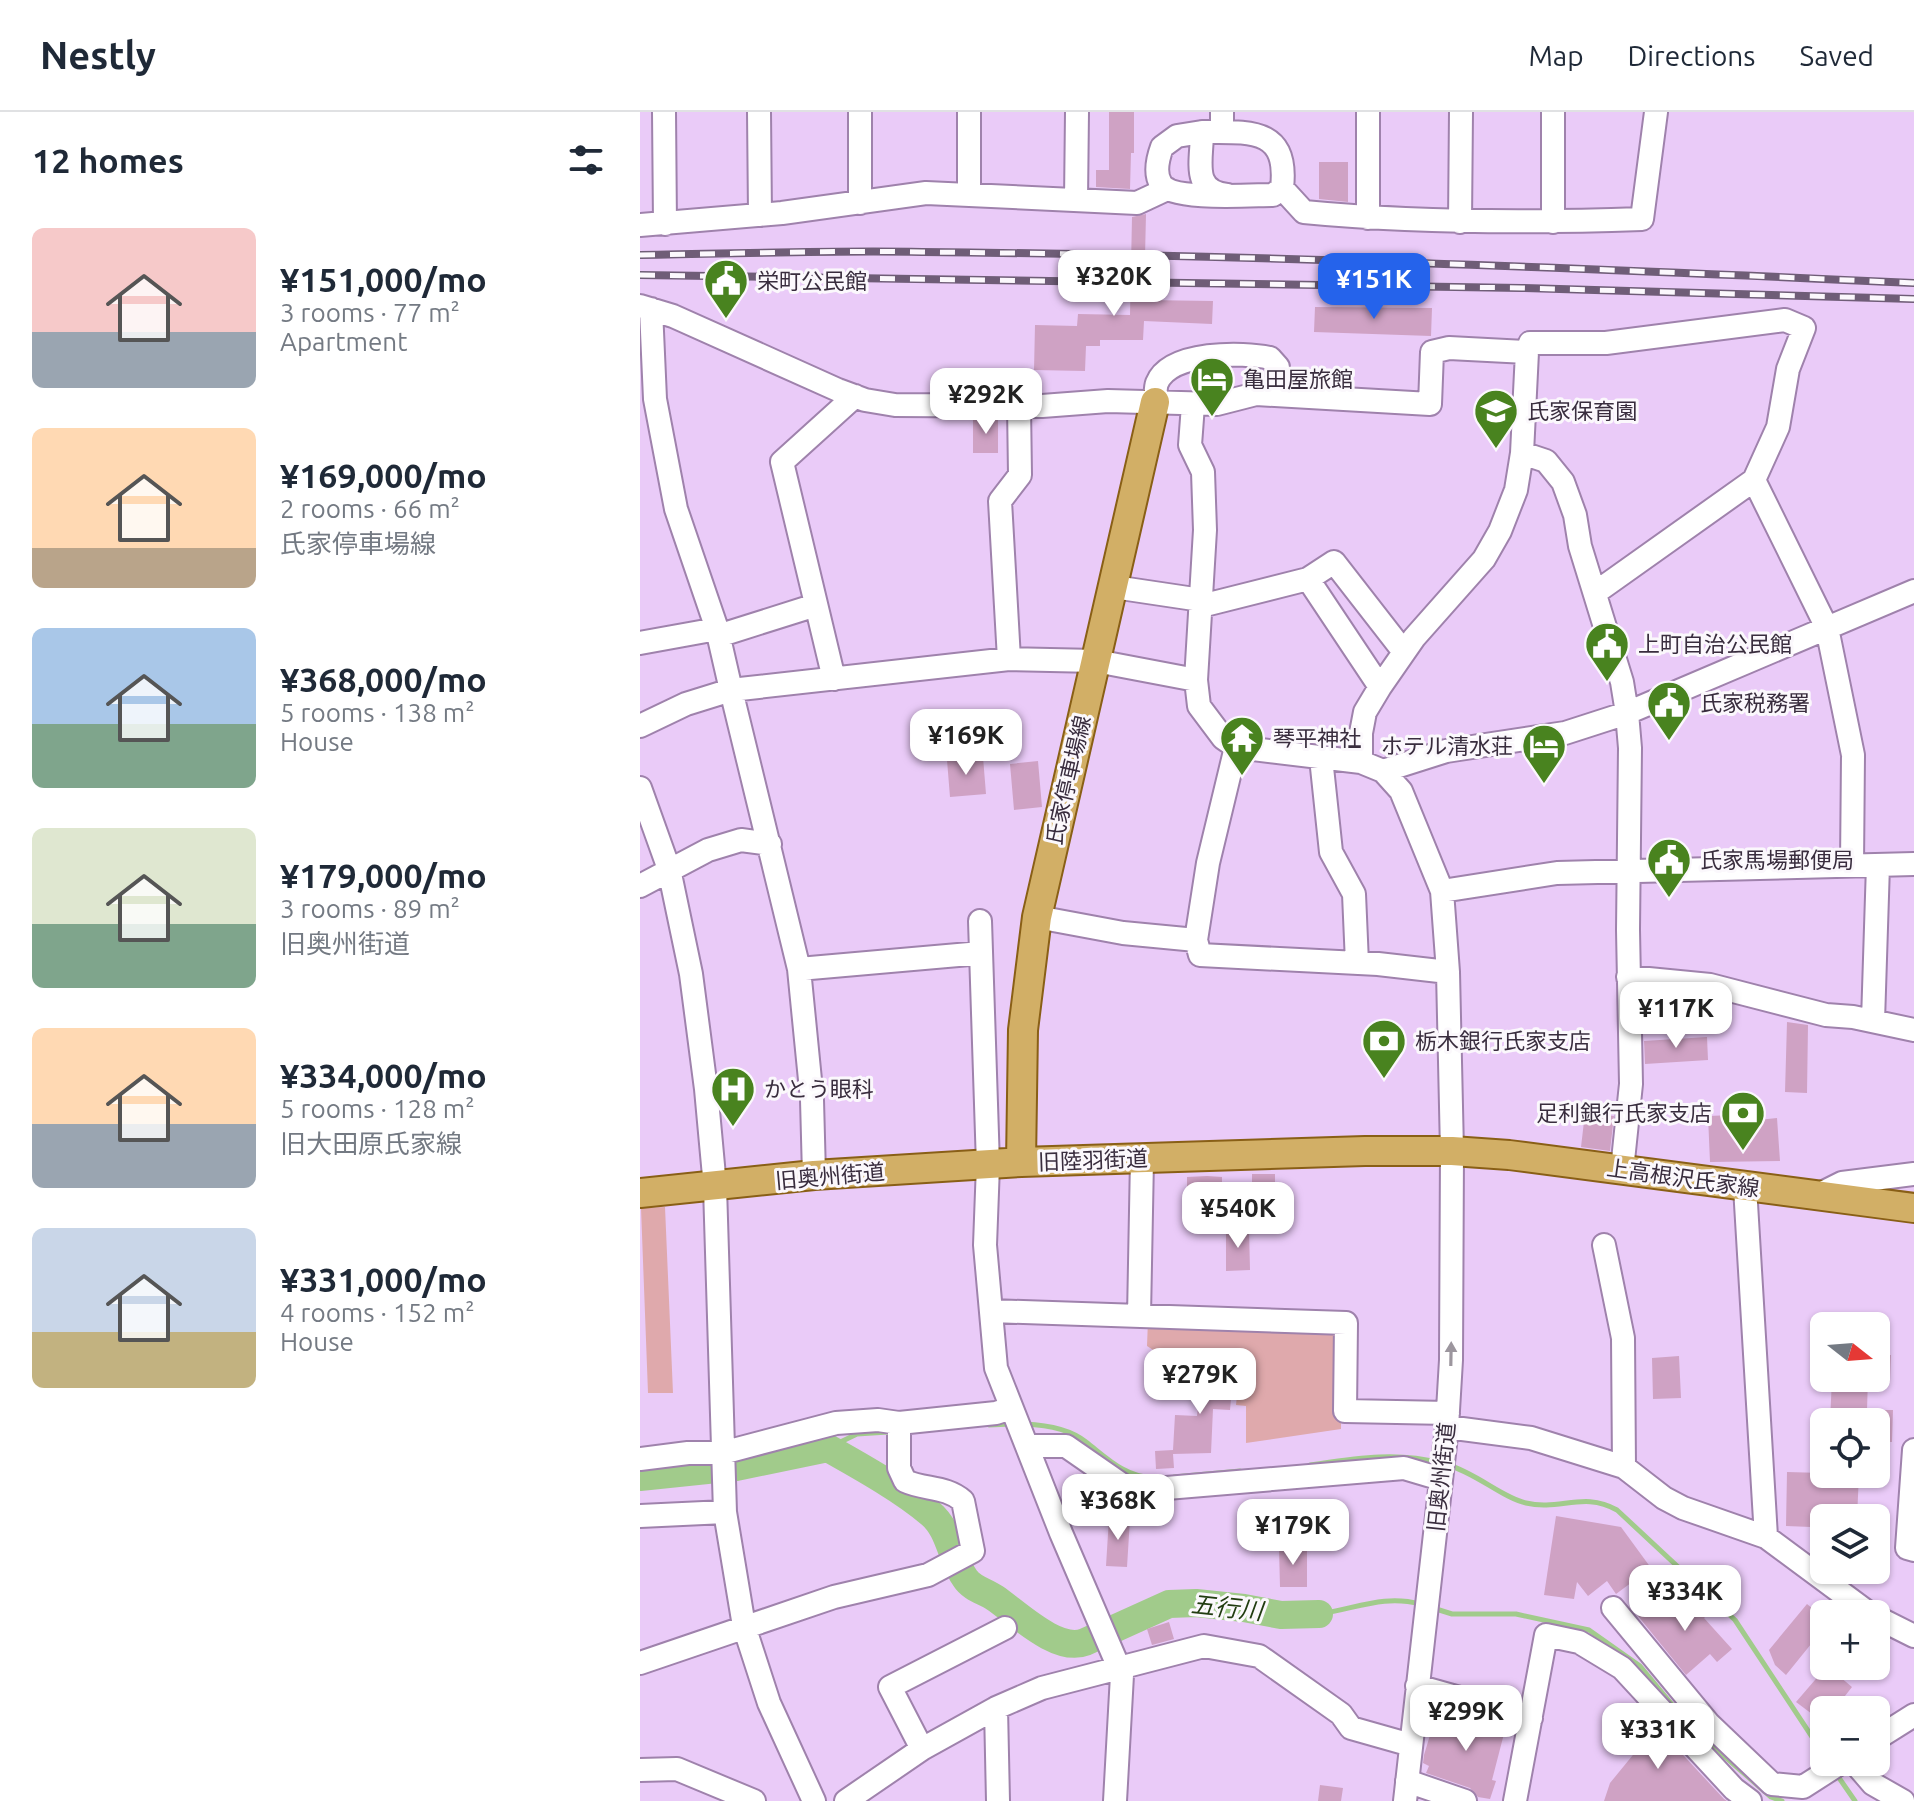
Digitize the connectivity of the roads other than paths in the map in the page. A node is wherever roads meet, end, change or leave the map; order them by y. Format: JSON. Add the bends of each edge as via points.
{"nodes":[{"id":1,"x":664,"y":112,"type":"edge"},
{"id":2,"x":759,"y":112,"type":"edge"},
{"id":3,"x":860,"y":112,"type":"edge"},
{"id":4,"x":969,"y":112,"type":"edge"},
{"id":5,"x":1077,"y":112,"type":"edge"},
{"id":6,"x":1368,"y":112,"type":"edge"},
{"id":7,"x":1461,"y":112,"type":"edge"},
{"id":8,"x":1553,"y":112,"type":"edge"},
{"id":9,"x":1656,"y":112,"type":"edge"},
{"id":10,"x":1215,"y":125,"type":"edge"},
{"id":11,"x":1282,"y":188,"type":"junction"},
{"id":12,"x":1167,"y":189,"type":"junction"},
{"id":13,"x":969,"y":195,"type":"junction"},
{"id":14,"x":1227,"y":195,"type":"junction"},
{"id":15,"x":1076,"y":200,"type":"junction"},
{"id":16,"x":860,"y":203,"type":"junction"},
{"id":17,"x":760,"y":215,"type":"junction"},
{"id":18,"x":1368,"y":218,"type":"junction"},
{"id":19,"x":1460,"y":222,"type":"junction"},
{"id":20,"x":1553,"y":222,"type":"junction"},
{"id":21,"x":665,"y":224,"type":"junction"},
{"id":22,"x":640,"y":225,"type":"edge"},
{"id":23,"x":645,"y":307,"type":"edge"},
{"id":24,"x":1527,"y":352,"type":"junction"},
{"id":25,"x":1276,"y":395,"type":"junction"},
{"id":26,"x":855,"y":396,"type":"junction"},
{"id":27,"x":1155,"y":402,"type":"junction"},
{"id":28,"x":1193,"y":405,"type":"junction"},
{"id":29,"x":1019,"y":406,"type":"junction"},
{"id":30,"x":1522,"y":453,"type":"junction"},
{"id":31,"x":1754,"y":480,"type":"junction"},
{"id":32,"x":1308,"y":579,"type":"junction"},
{"id":33,"x":1114,"y":587,"type":"junction"},
{"id":34,"x":1914,"y":591,"type":"edge"},
{"id":35,"x":1595,"y":593,"type":"junction"},
{"id":36,"x":1201,"y":603,"type":"junction"},
{"id":37,"x":816,"y":605,"type":"junction"},
{"id":38,"x":1827,"y":628,"type":"junction"},
{"id":39,"x":718,"y":632,"type":"junction"},
{"id":40,"x":640,"y":643,"type":"edge"},
{"id":41,"x":1404,"y":652,"type":"junction"},
{"id":42,"x":1009,"y":659,"type":"junction"},
{"id":43,"x":1096,"y":661,"type":"junction"},
{"id":44,"x":834,"y":679,"type":"junction"},
{"id":45,"x":1196,"y":680,"type":"junction"},
{"id":46,"x":1380,"y":687,"type":"junction"},
{"id":47,"x":731,"y":690,"type":"junction"},
{"id":48,"x":1627,"y":713,"type":"junction"},
{"id":49,"x":640,"y":726,"type":"edge"},
{"id":50,"x":1236,"y":747,"type":"junction"},
{"id":51,"x":1321,"y":758,"type":"junction"},
{"id":52,"x":1361,"y":762,"type":"junction"},
{"id":53,"x":1383,"y":771,"type":"junction"},
{"id":54,"x":640,"y":788,"type":"edge"},
{"id":55,"x":770,"y":844,"type":"junction"},
{"id":56,"x":1914,"y":864,"type":"edge"},
{"id":57,"x":1852,"y":865,"type":"junction"},
{"id":58,"x":1878,"y":865,"type":"junction"},
{"id":59,"x":669,"y":869,"type":"junction"},
{"id":60,"x":1629,"y":870,"type":"junction"},
{"id":61,"x":640,"y":886,"type":"edge"},
{"id":62,"x":1442,"y":891,"type":"junction"},
{"id":63,"x":1037,"y":917,"type":"junction"},
{"id":64,"x":980,"y":921,"type":"dead end"},
{"id":65,"x":1196,"y":940,"type":"junction"},
{"id":66,"x":981,"y":953,"type":"junction"},
{"id":67,"x":1357,"y":963,"type":"junction"},
{"id":68,"x":799,"y":969,"type":"junction"},
{"id":69,"x":1448,"y":972,"type":"junction"},
{"id":70,"x":1628,"y":977,"type":"junction"},
{"id":71,"x":1873,"y":1021,"type":"junction"},
{"id":72,"x":1914,"y":1030,"type":"edge"},
{"id":73,"x":1452,"y":1151,"type":"junction"},
{"id":74,"x":1142,"y":1159,"type":"junction"},
{"id":75,"x":1021,"y":1162,"type":"junction"},
{"id":76,"x":988,"y":1165,"type":"junction"},
{"id":77,"x":1622,"y":1170,"type":"junction"},
{"id":78,"x":1914,"y":1174,"type":"edge"},
{"id":79,"x":814,"y":1175,"type":"junction"},
{"id":80,"x":715,"y":1187,"type":"junction"},
{"id":81,"x":1745,"y":1187,"type":"junction"},
{"id":82,"x":640,"y":1193,"type":"edge"},
{"id":83,"x":1816,"y":1196,"type":"junction"},
{"id":84,"x":1914,"y":1208,"type":"edge"},
{"id":85,"x":1604,"y":1245,"type":"dead end"},
{"id":86,"x":991,"y":1311,"type":"junction"},
{"id":87,"x":1139,"y":1316,"type":"junction"},
{"id":88,"x":1448,"y":1420,"type":"junction"},
{"id":89,"x":1019,"y":1425,"type":"junction"},
{"id":90,"x":899,"y":1431,"type":"junction"},
{"id":91,"x":1914,"y":1451,"type":"edge"},
{"id":92,"x":640,"y":1459,"type":"edge"},
{"id":93,"x":722,"y":1465,"type":"junction"},
{"id":94,"x":1624,"y":1467,"type":"junction"},
{"id":95,"x":1441,"y":1479,"type":"junction"},
{"id":96,"x":725,"y":1512,"type":"junction"},
{"id":97,"x":640,"y":1516,"type":"edge"},
{"id":98,"x":1766,"y":1537,"type":"junction"},
{"id":99,"x":1914,"y":1550,"type":"edge"},
{"id":100,"x":1851,"y":1600,"type":"edge"},
{"id":101,"x":1613,"y":1608,"type":"dead end"},
{"id":102,"x":1890,"y":1624,"type":"edge"},
{"id":103,"x":744,"y":1626,"type":"junction"},
{"id":104,"x":1005,"y":1628,"type":"dead end"},
{"id":105,"x":1914,"y":1636,"type":"edge"},
{"id":106,"x":640,"y":1663,"type":"edge"},
{"id":107,"x":1118,"y":1668,"type":"junction"},
{"id":108,"x":1417,"y":1686,"type":"junction"},
{"id":109,"x":996,"y":1708,"type":"junction"},
{"id":110,"x":1914,"y":1715,"type":"edge"},
{"id":111,"x":1531,"y":1718,"type":"junction"},
{"id":112,"x":1890,"y":1730,"type":"edge"},
{"id":113,"x":1411,"y":1745,"type":"junction"},
{"id":114,"x":922,"y":1749,"type":"junction"},
{"id":115,"x":640,"y":1770,"type":"edge"},
{"id":116,"x":1820,"y":1776,"type":"edge"},
{"id":117,"x":1866,"y":1776,"type":"edge"},
{"id":118,"x":1406,"y":1791,"type":"edge"},
{"id":119,"x":707,"y":1793,"type":"edge"},
{"id":120,"x":754,"y":1801,"type":"edge"},
{"id":121,"x":814,"y":1801,"type":"edge"},
{"id":122,"x":846,"y":1801,"type":"edge"},
{"id":123,"x":998,"y":1801,"type":"edge"},
{"id":124,"x":1115,"y":1801,"type":"edge"},
{"id":125,"x":1465,"y":1801,"type":"edge"},
{"id":126,"x":1515,"y":1801,"type":"edge"},
{"id":127,"x":1750,"y":1801,"type":"edge"},
{"id":128,"x":1903,"y":1801,"type":"edge"}],
"edges":[{"from":1,"to":21,"type":"street"},
{"from":2,"to":17,"type":"street"},
{"from":3,"to":16,"type":"street"},
{"from":4,"to":13,"type":"street"},
{"from":5,"to":15,"type":"street"},
{"from":6,"to":18,"type":"street"},
{"from":7,"to":19,"type":"street"},
{"from":8,"to":20,"type":"street"},
{"from":9,"to":20,"type":"street","via":[[1642,219]]},
{"from":10,"to":11,"type":"street","via":[[1268,139],[1282,157]]},
{"from":10,"to":12,"type":"street","via":[[1177,136],[1162,147],[1157,173]]},
{"from":10,"to":14,"type":"street","via":[[1201,176],[1213,193]]},
{"from":11,"to":14,"type":"street","via":[[1273,195]]},
{"from":11,"to":18,"type":"street","via":[[1304,212]]},
{"from":12,"to":14,"type":"street"},
{"from":12,"to":15,"type":"street","via":[[1137,203]]},
{"from":13,"to":15,"type":"street"},
{"from":13,"to":16,"type":"street","via":[[926,193]]},
{"from":16,"to":17,"type":"street"},
{"from":17,"to":21,"type":"street"},
{"from":18,"to":19,"type":"street"},
{"from":19,"to":20,"type":"street"},
{"from":21,"to":22,"type":"street"},
{"from":23,"to":26,"type":"street"},
{"from":23,"to":39,"type":"street","via":[[655,399],[676,509]]},
{"from":24,"to":25,"type":"street","via":[[1432,352],[1430,404]]},
{"from":24,"to":30,"type":"street"},
{"from":24,"to":31,"type":"street","via":[[1530,343],[1606,343],[1785,320],[1804,328],[1788,369],[1778,427]]},
{"from":25,"to":27,"type":"street","via":[[1278,367],[1270,358],[1211,356],[1165,372],[1157,383]]},
{"from":25,"to":28,"type":"street"},
{"from":26,"to":29,"type":"street","via":[[895,405]]},
{"from":26,"to":37,"type":"street","via":[[782,462]]},
{"from":27,"to":28,"type":"street"},
{"from":27,"to":29,"type":"street"},
{"from":27,"to":33,"type":"main road","name":"氏家停車場線"},
{"from":28,"to":36,"type":"street","via":[[1190,445],[1203,472]]},
{"from":29,"to":42,"type":"street","via":[[1020,475],[1000,501]]},
{"from":30,"to":35,"type":"street","via":[[1546,461],[1563,482]]},
{"from":30,"to":41,"type":"street","via":[[1516,490],[1484,559]]},
{"from":31,"to":35,"type":"street"},
{"from":31,"to":38,"type":"street"},
{"from":32,"to":36,"type":"street"},
{"from":32,"to":41,"type":"street","via":[[1334,562]]},
{"from":32,"to":46,"type":"street"},
{"from":33,"to":36,"type":"street"},
{"from":33,"to":43,"type":"main road","name":"氏家停車場線"},
{"from":34,"to":38,"type":"street"},
{"from":35,"to":48,"type":"street"},
{"from":36,"to":45,"type":"street"},
{"from":37,"to":39,"type":"street"},
{"from":37,"to":44,"type":"street"},
{"from":38,"to":48,"type":"street"},
{"from":38,"to":57,"type":"street","via":[[1853,755]]},
{"from":39,"to":40,"type":"street"},
{"from":39,"to":47,"type":"street"},
{"from":41,"to":46,"type":"street"},
{"from":42,"to":43,"type":"street"},
{"from":42,"to":44,"type":"street"},
{"from":43,"to":45,"type":"street"},
{"from":43,"to":63,"type":"main road","name":"氏家停車場線"},
{"from":44,"to":47,"type":"street"},
{"from":45,"to":50,"type":"street","via":[[1199,706]]},
{"from":46,"to":52,"type":"street","via":[[1365,712]]},
{"from":47,"to":49,"type":"street"},
{"from":47,"to":55,"type":"street"},
{"from":48,"to":53,"type":"street","via":[[1565,733],[1446,751]]},
{"from":48,"to":60,"type":"street"},
{"from":50,"to":51,"type":"street"},
{"from":50,"to":65,"type":"street"},
{"from":51,"to":52,"type":"street"},
{"from":51,"to":67,"type":"street","via":[[1331,852],[1354,894]]},
{"from":52,"to":53,"type":"street"},
{"from":53,"to":62,"type":"street","name":"旧奥州街道","via":[[1401,791]]},
{"from":54,"to":59,"type":"street"},
{"from":55,"to":59,"type":"street","via":[[741,840]]},
{"from":55,"to":68,"type":"street"},
{"from":56,"to":58,"type":"street"},
{"from":57,"to":58,"type":"street"},
{"from":57,"to":60,"type":"street"},
{"from":58,"to":71,"type":"street"},
{"from":59,"to":61,"type":"street"},
{"from":59,"to":80,"type":"street","via":[[691,974]]},
{"from":60,"to":62,"type":"street","via":[[1557,873]]},
{"from":60,"to":70,"type":"street"},
{"from":62,"to":69,"type":"street","name":"旧奥州街道"},
{"from":63,"to":65,"type":"street"},
{"from":63,"to":75,"type":"main road","name":"氏家停車場線","via":[[1023,1030]]},
{"from":64,"to":66,"type":"street"},
{"from":65,"to":67,"type":"street","via":[[1200,955]]},
{"from":66,"to":68,"type":"street"},
{"from":66,"to":76,"type":"street"},
{"from":67,"to":69,"type":"street"},
{"from":68,"to":79,"type":"street"},
{"from":69,"to":73,"type":"street","name":"旧奥州街道"},
{"from":70,"to":71,"type":"street","via":[[1710,985],[1826,1015]]},
{"from":70,"to":77,"type":"street","via":[[1631,1084]]},
{"from":71,"to":72,"type":"street"},
{"from":73,"to":74,"type":"main road","name":"旧陸羽街道"},
{"from":73,"to":77,"type":"main road","name":"上高根沢氏家線"},
{"from":88,"to":73,"type":"street","name":"旧奥州街道","one_way":true},
{"from":74,"to":75,"type":"main road","name":"旧陸羽街道"},
{"from":74,"to":87,"type":"street"},
{"from":75,"to":76,"type":"main road","name":"旧奥州街道"},
{"from":76,"to":79,"type":"main road","name":"旧奥州街道"},
{"from":76,"to":86,"type":"street","via":[[985,1245]]},
{"from":77,"to":81,"type":"main road","name":"上高根沢氏家線"},
{"from":78,"to":83,"type":"street","via":[[1842,1183]]},
{"from":79,"to":80,"type":"main road","name":"旧奥州街道"},
{"from":80,"to":82,"type":"main road","name":"旧奥州街道"},
{"from":80,"to":93,"type":"street"},
{"from":81,"to":83,"type":"main road","name":"上高根沢氏家線"},
{"from":81,"to":98,"type":"street"},
{"from":83,"to":84,"type":"main road","name":"上高根沢氏家線"},
{"from":85,"to":94,"type":"street","via":[[1623,1338]]},
{"from":86,"to":87,"type":"street"},
{"from":86,"to":89,"type":"street","via":[[996,1368]]},
{"from":87,"to":88,"type":"street","via":[[1346,1323],[1345,1411]]},
{"from":88,"to":94,"type":"street","via":[[1531,1438]]},
{"from":88,"to":95,"type":"street","name":"旧奥州街道"},
{"from":89,"to":90,"type":"street","via":[[996,1413]]},
{"from":89,"to":95,"type":"street","via":[[1066,1446],[1131,1491],[1404,1468]]},
{"from":89,"to":107,"type":"street"},
{"from":90,"to":93,"type":"street","via":[[878,1420],[836,1423]]},
{"from":90,"to":103,"type":"street","via":[[899,1468],[905,1481],[945,1490],[963,1501],[973,1551],[928,1575]]},
{"from":91,"to":99,"type":"street","via":[[1907,1548]]},
{"from":92,"to":93,"type":"street","via":[[688,1453]]},
{"from":93,"to":96,"type":"street"},
{"from":94,"to":98,"type":"street","via":[[1683,1508]]},
{"from":95,"to":108,"type":"street","name":"旧奥州街道"},
{"from":96,"to":97,"type":"street"},
{"from":96,"to":103,"type":"street"},
{"from":98,"to":100,"type":"street"},
{"from":101,"to":116,"type":"street","via":[[1709,1724],[1772,1784],[1803,1787]]},
{"from":102,"to":105,"type":"street"},
{"from":103,"to":106,"type":"street"},
{"from":103,"to":121,"type":"street","via":[[769,1703]]},
{"from":104,"to":114,"type":"street","via":[[890,1687]]},
{"from":107,"to":109,"type":"street","via":[[1042,1688]]},
{"from":107,"to":113,"type":"street","via":[[1204,1646],[1239,1650],[1277,1668],[1341,1714],[1351,1728]]},
{"from":107,"to":124,"type":"street","via":[[1122,1675]]},
{"from":108,"to":111,"type":"street"},
{"from":108,"to":113,"type":"street","name":"旧奥州街道"},
{"from":109,"to":114,"type":"street"},
{"from":109,"to":123,"type":"street"},
{"from":110,"to":112,"type":"street"},
{"from":111,"to":126,"type":"street"},
{"from":111,"to":127,"type":"street","via":[[1546,1635],[1579,1642],[1622,1668]]},
{"from":113,"to":118,"type":"street","name":"旧奥州街道"},
{"from":114,"to":122,"type":"street"},
{"from":115,"to":119,"type":"street","via":[[677,1769]]},
{"from":117,"to":128,"type":"street"},
{"from":118,"to":125,"type":"street"},
{"from":119,"to":120,"type":"street"}]}
